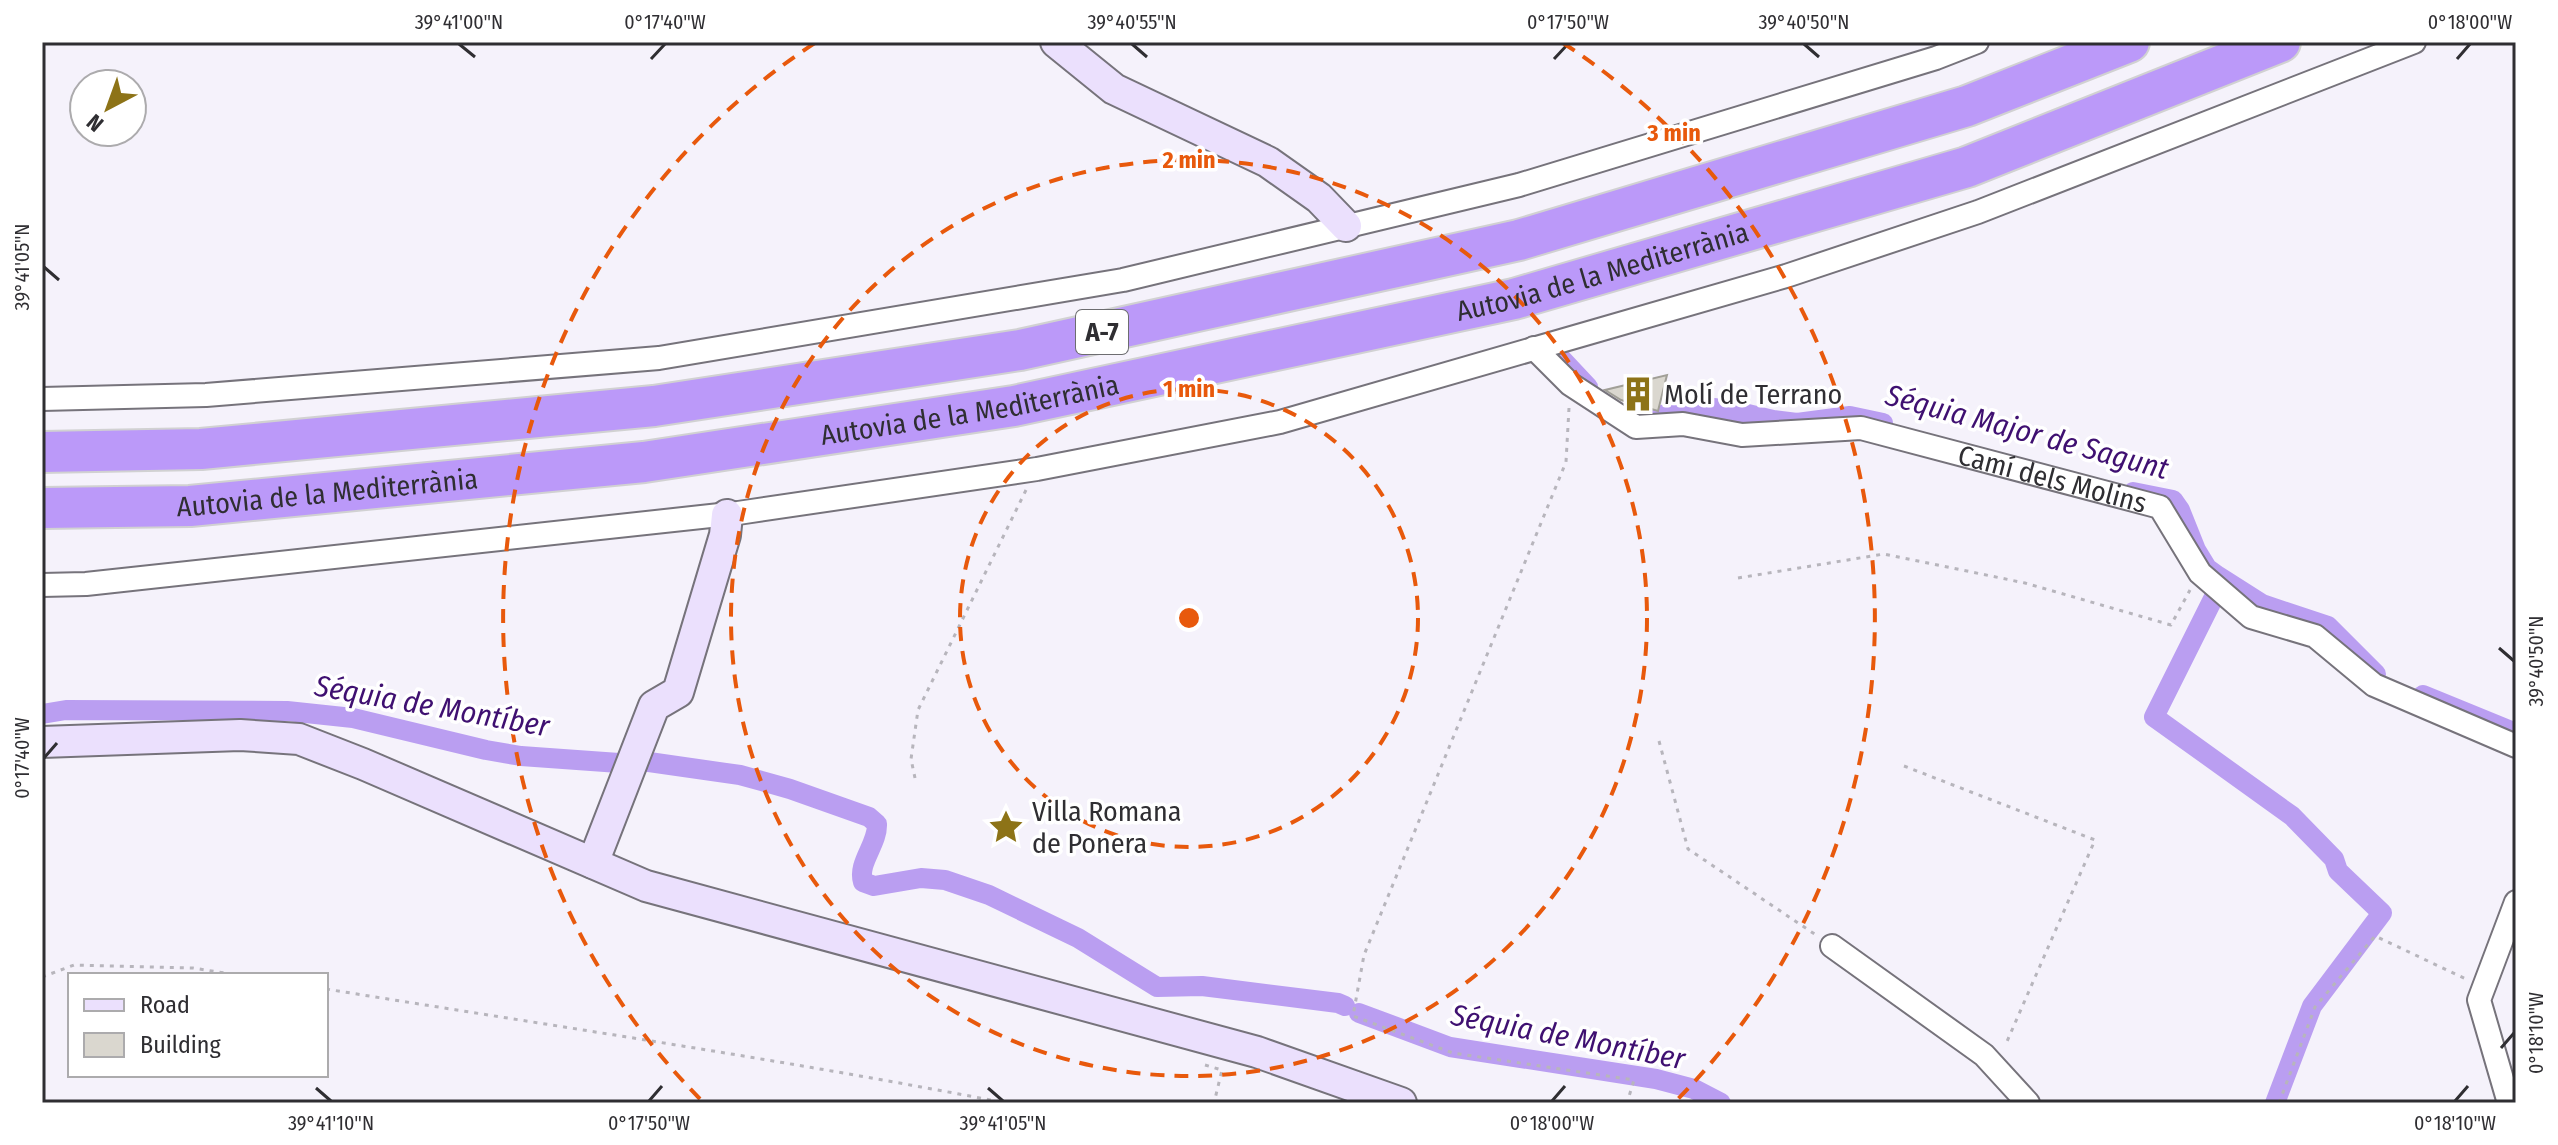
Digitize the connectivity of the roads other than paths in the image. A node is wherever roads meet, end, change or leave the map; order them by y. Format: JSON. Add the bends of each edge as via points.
{"nodes":[{"id":1,"x":1056,"y":42,"type":"edge"},
{"id":2,"x":1977,"y":42,"type":"edge"},
{"id":3,"x":2129,"y":42,"type":"edge"},
{"id":4,"x":2280,"y":42,"type":"edge"},
{"id":5,"x":2414,"y":42,"type":"edge"},
{"id":6,"x":1932,"y":50,"type":"edge"},
{"id":7,"x":1346,"y":226,"type":"junction"},
{"id":8,"x":1534,"y":348,"type":"junction"},
{"id":9,"x":42,"y":399,"type":"edge"},
{"id":10,"x":42,"y":452,"type":"edge"},
{"id":11,"x":42,"y":508,"type":"edge"},
{"id":12,"x":727,"y":515,"type":"junction"},
{"id":13,"x":42,"y":585,"type":"edge"},
{"id":14,"x":42,"y":742,"type":"edge"},
{"id":15,"x":2516,"y":746,"type":"edge"},
{"id":16,"x":593,"y":863,"type":"junction"},
{"id":17,"x":2516,"y":902,"type":"edge"},
{"id":18,"x":1832,"y":946,"type":"road end"},
{"id":19,"x":1401,"y":1103,"type":"edge"},
{"id":20,"x":2028,"y":1103,"type":"edge"},
{"id":21,"x":2509,"y":1103,"type":"edge"}],
"edges":[{"from":1,"to":7,"type":"main road","via":[[1114,89],[1268,162],[1319,198]]},
{"from":2,"to":6,"type":"street"},
{"from":3,"to":10,"type":"highway","name":"Autovia de la Mediterrània","number":"A-7","via":[[1967,106],[1519,240],[1020,350],[654,406],[201,449]]},
{"from":4,"to":11,"type":"highway","name":"Autovia de la Mediterrània","number":"A-7","via":[[1967,167],[1514,299],[1030,403],[644,462],[190,506]]},
{"from":5,"to":8,"type":"street","via":[[1978,212],[1786,276]]},
{"from":6,"to":7,"type":"street","via":[[1519,185]]},
{"from":7,"to":9,"type":"street","via":[[1123,280],[659,358],[206,395]]},
{"from":8,"to":12,"type":"street","via":[[1280,422],[1037,469]]},
{"from":8,"to":15,"type":"street","name":"Camí dels Molins","via":[[1570,384],[1636,427],[1683,424],[1742,435],[1861,428],[2160,507],[2200,573],[2251,617],[2315,636],[2374,685]]},
{"from":12,"to":13,"type":"street"},
{"from":12,"to":16,"type":"main road","via":[[678,692],[654,706]]},
{"from":14,"to":16,"type":"main road","via":[[240,735],[299,739]]},
{"from":16,"to":19,"type":"main road","via":[[694,900],[1257,1052]]},
{"from":17,"to":21,"type":"street","via":[[2479,1000]]},
{"from":18,"to":20,"type":"street","via":[[1984,1055]]}]}
